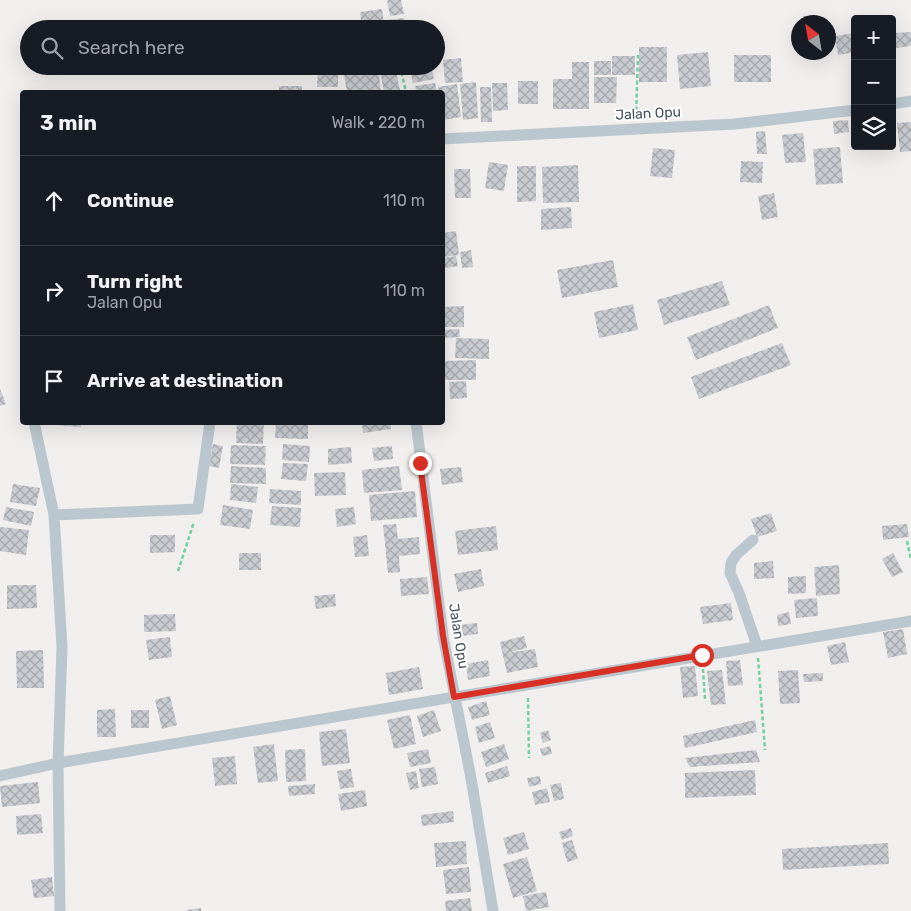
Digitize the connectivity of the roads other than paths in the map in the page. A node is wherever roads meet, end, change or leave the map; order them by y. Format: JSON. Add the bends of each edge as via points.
{"nodes":[{"id":1,"x":911,"y":101,"type":"edge"},
{"id":2,"x":896,"y":103,"type":"edge"},
{"id":3,"x":851,"y":110,"type":"edge"},
{"id":4,"x":445,"y":139,"type":"edge"},
{"id":5,"x":35,"y":425,"type":"edge"},
{"id":6,"x":210,"y":425,"type":"edge"},
{"id":7,"x":416,"y":425,"type":"edge"},
{"id":8,"x":54,"y":515,"type":"junction"},
{"id":9,"x":753,"y":540,"type":"dead end"},
{"id":10,"x":911,"y":621,"type":"edge"},
{"id":11,"x":757,"y":646,"type":"junction"},
{"id":12,"x":454,"y":697,"type":"junction"},
{"id":13,"x":58,"y":763,"type":"junction"},
{"id":14,"x":0,"y":776,"type":"edge"},
{"id":15,"x":60,"y":911,"type":"edge"},
{"id":16,"x":492,"y":911,"type":"edge"}],
"edges":[{"from":1,"to":2,"type":"street"},
{"from":3,"to":4,"type":"street","name":"Jalan Opu","via":[[735,124]]},
{"from":5,"to":8,"type":"street"},
{"from":6,"to":8,"type":"street","via":[[198,509]]},
{"from":7,"to":12,"type":"street","name":"Jalan Opu","via":[[432,557]]},
{"from":8,"to":13,"type":"street","via":[[62,647]]},
{"from":9,"to":11,"type":"street","via":[[736,554],[730,563],[730,573]]},
{"from":10,"to":11,"type":"street"},
{"from":11,"to":12,"type":"street"},
{"from":12,"to":13,"type":"street"},
{"from":12,"to":16,"type":"street","name":"Jalan Opu","via":[[471,778]]},
{"from":13,"to":14,"type":"street"},
{"from":13,"to":15,"type":"street"}]}
